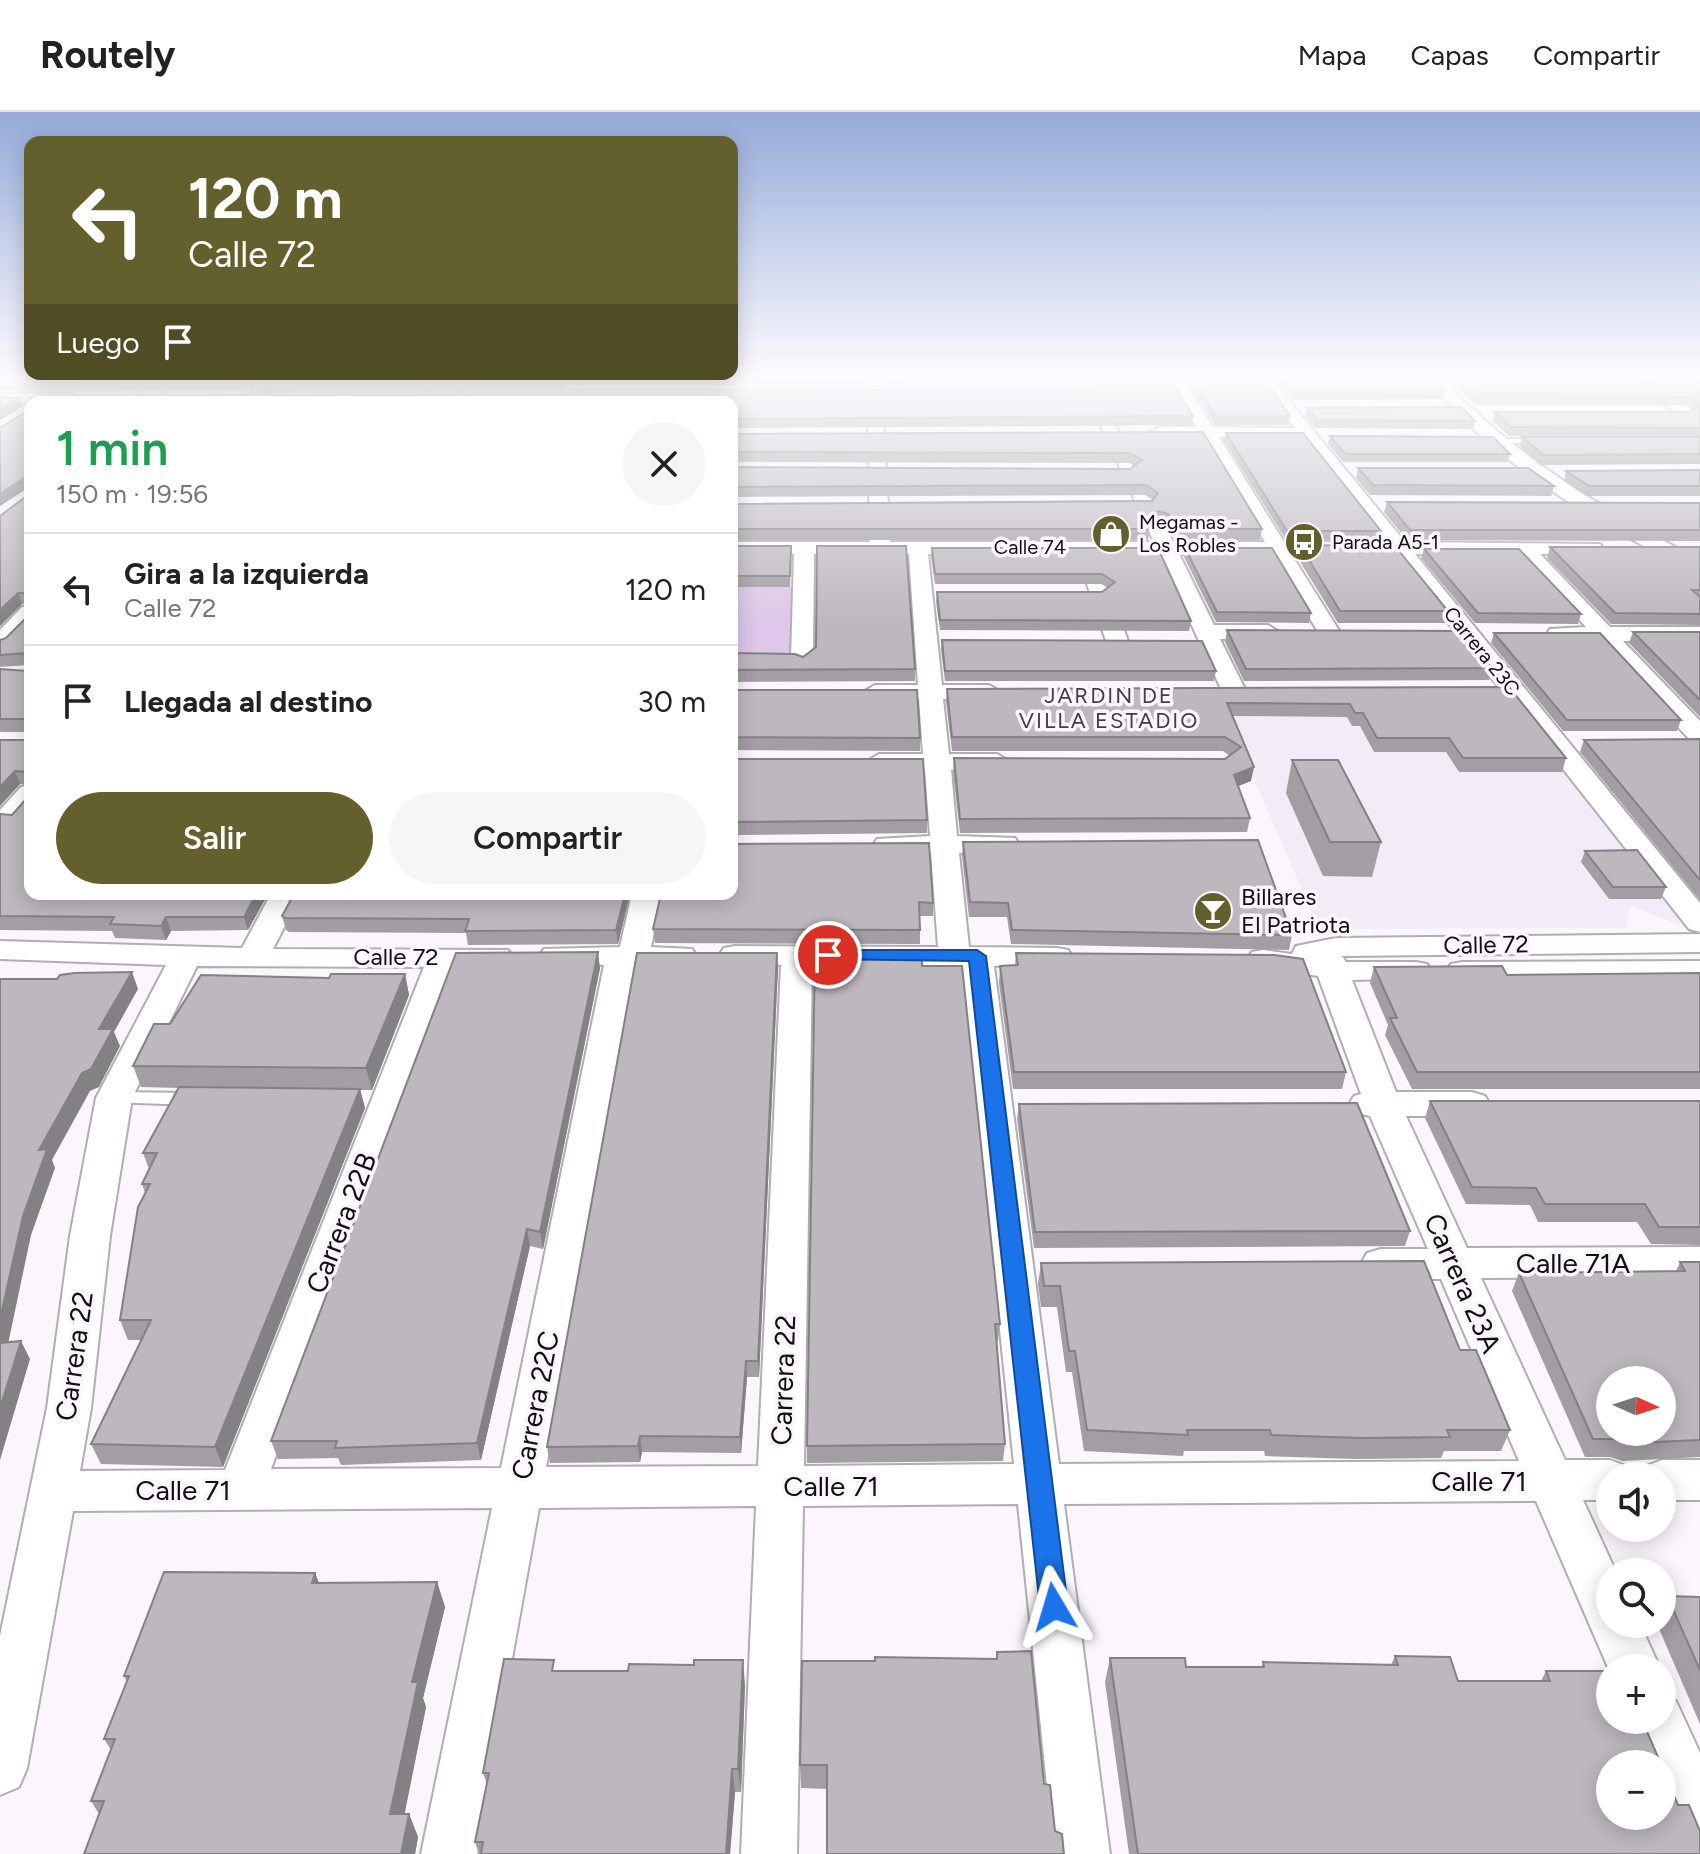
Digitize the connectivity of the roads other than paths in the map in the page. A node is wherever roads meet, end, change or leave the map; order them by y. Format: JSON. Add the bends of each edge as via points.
{"nodes":[{"id":1,"x":875,"y":460,"type":"edge"},
{"id":2,"x":1120,"y":460,"type":"edge"},
{"id":3,"x":1226,"y":460,"type":"edge"},
{"id":4,"x":1331,"y":460,"type":"edge"},
{"id":5,"x":1520,"y":460,"type":"edge"},
{"id":6,"x":1338,"y":470,"type":"junction"},
{"id":7,"x":1367,"y":470,"type":"edge"},
{"id":8,"x":1501,"y":470,"type":"edge"},
{"id":9,"x":1532,"y":471,"type":"junction"},
{"id":10,"x":1564,"y":473,"type":"edge"},
{"id":11,"x":1363,"y":503,"type":"junction"},
{"id":12,"x":1395,"y":503,"type":"edge"},
{"id":13,"x":1551,"y":504,"type":"edge"},
{"id":14,"x":1582,"y":504,"type":"junction"},
{"id":15,"x":1626,"y":504,"type":"edge"},
{"id":16,"x":1279,"y":546,"type":"junction"},
{"id":17,"x":1398,"y":546,"type":"junction"},
{"id":18,"x":1084,"y":547,"type":"junction"},
{"id":19,"x":1165,"y":547,"type":"junction"},
{"id":20,"x":738,"y":548,"type":"edge"},
{"id":21,"x":804,"y":548,"type":"junction"},
{"id":22,"x":880,"y":548,"type":"junction"},
{"id":23,"x":918,"y":548,"type":"junction"},
{"id":24,"x":1523,"y":548,"type":"junction"},
{"id":25,"x":1664,"y":549,"type":"junction"},
{"id":26,"x":1700,"y":549,"type":"edge"},
{"id":27,"x":1700,"y":568,"type":"edge"},
{"id":28,"x":1071,"y":593,"type":"edge"},
{"id":29,"x":1101,"y":593,"type":"junction"},
{"id":30,"x":24,"y":618,"type":"edge"},
{"id":31,"x":1437,"y":633,"type":"edge"},
{"id":32,"x":1468,"y":633,"type":"junction"},
{"id":33,"x":1498,"y":633,"type":"edge"},
{"id":34,"x":1528,"y":634,"type":"edge"},
{"id":35,"x":1604,"y":634,"type":"junction"},
{"id":36,"x":1700,"y":634,"type":"edge"},
{"id":37,"x":1207,"y":636,"type":"junction"},
{"id":38,"x":1085,"y":641,"type":"edge"},
{"id":39,"x":1179,"y":641,"type":"edge"},
{"id":40,"x":0,"y":643,"type":"edge"},
{"id":41,"x":802,"y":659,"type":"edge"},
{"id":42,"x":1482,"y":690,"type":"edge"},
{"id":43,"x":1513,"y":690,"type":"junction"},
{"id":44,"x":1202,"y":691,"type":"edge"},
{"id":45,"x":1234,"y":691,"type":"junction"},
{"id":46,"x":1265,"y":691,"type":"edge"},
{"id":47,"x":855,"y":692,"type":"edge"},
{"id":48,"x":932,"y":692,"type":"junction"},
{"id":49,"x":1012,"y":692,"type":"edge"},
{"id":50,"x":1700,"y":739,"type":"edge"},
{"id":51,"x":1671,"y":741,"type":"edge"},
{"id":52,"x":1555,"y":742,"type":"junction"},
{"id":53,"x":1584,"y":742,"type":"edge"},
{"id":54,"x":859,"y":762,"type":"edge"},
{"id":55,"x":939,"y":762,"type":"junction"},
{"id":56,"x":1018,"y":762,"type":"edge"},
{"id":57,"x":24,"y":802,"type":"edge"},
{"id":58,"x":12,"y":819,"type":"edge"},
{"id":59,"x":1038,"y":844,"type":"edge"},
{"id":60,"x":854,"y":845,"type":"edge"},
{"id":61,"x":946,"y":845,"type":"junction"},
{"id":62,"x":283,"y":900,"type":"edge"},
{"id":63,"x":645,"y":900,"type":"edge"},
{"id":64,"x":1700,"y":923,"type":"edge"},
{"id":65,"x":1700,"y":943,"type":"edge"},
{"id":66,"x":0,"y":950,"type":"edge"},
{"id":67,"x":797,"y":955,"type":"junction"},
{"id":68,"x":628,"y":956,"type":"junction"},
{"id":69,"x":966,"y":956,"type":"junction"},
{"id":70,"x":186,"y":957,"type":"junction"},
{"id":71,"x":1086,"y":957,"type":"edge"},
{"id":72,"x":252,"y":958,"type":"junction"},
{"id":73,"x":443,"y":958,"type":"junction"},
{"id":74,"x":1226,"y":959,"type":"edge"},
{"id":75,"x":1328,"y":959,"type":"junction"},
{"id":76,"x":1700,"y":970,"type":"edge"},
{"id":77,"x":114,"y":1098,"type":"junction"},
{"id":78,"x":206,"y":1099,"type":"edge"},
{"id":79,"x":1337,"y":1104,"type":"edge"},
{"id":80,"x":1383,"y":1104,"type":"junction"},
{"id":81,"x":1510,"y":1104,"type":"edge"},
{"id":82,"x":1700,"y":1262,"type":"edge"},
{"id":83,"x":1454,"y":1263,"type":"junction"},
{"id":84,"x":1344,"y":1264,"type":"edge"},
{"id":85,"x":1596,"y":1480,"type":"edge"},
{"id":86,"x":1676,"y":1480,"type":"edge"},
{"id":87,"x":1700,"y":1480,"type":"edge"},
{"id":88,"x":1551,"y":1481,"type":"junction"},
{"id":89,"x":1040,"y":1484,"type":"junction"},
{"id":90,"x":780,"y":1486,"type":"junction"},
{"id":91,"x":519,"y":1488,"type":"junction"},
{"id":92,"x":241,"y":1489,"type":"junction"},
{"id":93,"x":51,"y":1491,"type":"junction"},
{"id":94,"x":1596,"y":1582,"type":"edge"},
{"id":95,"x":1663,"y":1734,"type":"edge"},
{"id":96,"x":0,"y":1768,"type":"edge"},
{"id":97,"x":1700,"y":1815,"type":"edge"},
{"id":98,"x":449,"y":1854,"type":"edge"},
{"id":99,"x":769,"y":1854,"type":"edge"},
{"id":100,"x":1082,"y":1854,"type":"edge"}],
"edges":[{"from":1,"to":22,"type":"street"},
{"from":2,"to":19,"type":"street","via":[[1137,504]]},
{"from":3,"to":16,"type":"street"},
{"from":4,"to":6,"type":"street","name":"Carrera 23C"},
{"from":5,"to":9,"type":"street"},
{"from":6,"to":7,"type":"street"},
{"from":6,"to":11,"type":"street","name":"Carrera 23C"},
{"from":8,"to":9,"type":"street"},
{"from":9,"to":10,"type":"street"},
{"from":9,"to":14,"type":"street"},
{"from":11,"to":12,"type":"street"},
{"from":11,"to":17,"type":"street","name":"Carrera 23C"},
{"from":13,"to":14,"type":"street"},
{"from":14,"to":15,"type":"street"},
{"from":14,"to":25,"type":"street"},
{"from":16,"to":17,"type":"street","name":"Calle 74"},
{"from":16,"to":19,"type":"street","name":"Calle 74"},
{"from":16,"to":37,"type":"street","via":[[1336,632]]},
{"from":17,"to":24,"type":"street","name":"Calle 74"},
{"from":17,"to":32,"type":"street","name":"Carrera 23C"},
{"from":18,"to":19,"type":"street","name":"Calle 74"},
{"from":18,"to":23,"type":"street","name":"Calle 74"},
{"from":18,"to":29,"type":"street"},
{"from":19,"to":37,"type":"street"},
{"from":20,"to":21,"type":"street","name":"Calle 74"},
{"from":21,"to":22,"type":"street","name":"Calle 74"},
{"from":21,"to":41,"type":"street"},
{"from":22,"to":23,"type":"street","name":"Calle 74"},
{"from":23,"to":48,"type":"street","via":[[931,593],[936,640]]},
{"from":24,"to":25,"type":"street","name":"Calle 74"},
{"from":24,"to":35,"type":"street"},
{"from":25,"to":26,"type":"street","name":"Calle 74"},
{"from":25,"to":27,"type":"street"},
{"from":28,"to":29,"type":"street"},
{"from":29,"to":38,"type":"street","via":[[1125,641]]},
{"from":30,"to":40,"type":"street"},
{"from":31,"to":32,"type":"street"},
{"from":32,"to":33,"type":"street"},
{"from":32,"to":43,"type":"street","name":"Carrera 23C"},
{"from":34,"to":35,"type":"street"},
{"from":35,"to":36,"type":"street"},
{"from":35,"to":50,"type":"street"},
{"from":37,"to":39,"type":"street"},
{"from":37,"to":45,"type":"street"},
{"from":42,"to":43,"type":"street"},
{"from":43,"to":52,"type":"street","name":"Carrera 23C"},
{"from":44,"to":45,"type":"street"},
{"from":45,"to":46,"type":"street"},
{"from":47,"to":48,"type":"street"},
{"from":48,"to":49,"type":"street"},
{"from":48,"to":55,"type":"street"},
{"from":50,"to":51,"type":"street"},
{"from":52,"to":53,"type":"street"},
{"from":52,"to":64,"type":"street","name":"Carrera 23C"},
{"from":54,"to":55,"type":"street"},
{"from":55,"to":56,"type":"street"},
{"from":55,"to":61,"type":"street"},
{"from":57,"to":58,"type":"street"},
{"from":59,"to":61,"type":"street"},
{"from":60,"to":61,"type":"street"},
{"from":61,"to":69,"type":"street"},
{"from":62,"to":72,"type":"street"},
{"from":63,"to":68,"type":"street"},
{"from":65,"to":75,"type":"street","name":"Calle 72"},
{"from":66,"to":70,"type":"street","name":"Calle 72"},
{"from":67,"to":68,"type":"street","name":"Calle 72"},
{"from":67,"to":69,"type":"street","name":"Calle 72"},
{"from":67,"to":90,"type":"street","name":"Carrera 22"},
{"from":68,"to":73,"type":"street","name":"Calle 72"},
{"from":68,"to":91,"type":"street","name":"Carrera 22C"},
{"from":69,"to":71,"type":"street","name":"Calle 72"},
{"from":69,"to":89,"type":"street","via":[[1011,1104],[1030,1266]]},
{"from":70,"to":72,"type":"street","name":"Calle 72"},
{"from":70,"to":77,"type":"street","name":"Carrera 22"},
{"from":72,"to":73,"type":"street","name":"Calle 72"},
{"from":73,"to":92,"type":"street","name":"Carrera 22B","via":[[380,1099]]},
{"from":74,"to":75,"type":"street","name":"Calle 72"},
{"from":75,"to":76,"type":"street","name":"Calle 72"},
{"from":75,"to":80,"type":"street","name":"Carrera 23A"},
{"from":77,"to":78,"type":"lane"},
{"from":77,"to":93,"type":"street","name":"Carrera 22","via":[[69,1408]]},
{"from":79,"to":80,"type":"street"},
{"from":80,"to":81,"type":"street"},
{"from":80,"to":83,"type":"street","name":"Carrera 23A"},
{"from":82,"to":83,"type":"street","name":"Calle 71A"},
{"from":83,"to":84,"type":"street","name":"Calle 71A"},
{"from":83,"to":88,"type":"street","name":"Carrera 23A"},
{"from":85,"to":88,"type":"street","name":"Calle 71"},
{"from":86,"to":87,"type":"street"},
{"from":88,"to":89,"type":"street","name":"Calle 71"},
{"from":88,"to":94,"type":"street","name":"Carrera 23A"},
{"from":89,"to":90,"type":"street","name":"Calle 71"},
{"from":89,"to":100,"type":"street"},
{"from":90,"to":91,"type":"street","name":"Calle 71"},
{"from":90,"to":99,"type":"street","name":"Carrera 22"},
{"from":91,"to":92,"type":"street","name":"Calle 71"},
{"from":91,"to":98,"type":"street","name":"Carrera 22C"},
{"from":92,"to":93,"type":"street","name":"Calle 71"},
{"from":93,"to":96,"type":"street","name":"Carrera 22"},
{"from":95,"to":97,"type":"street"}]}
